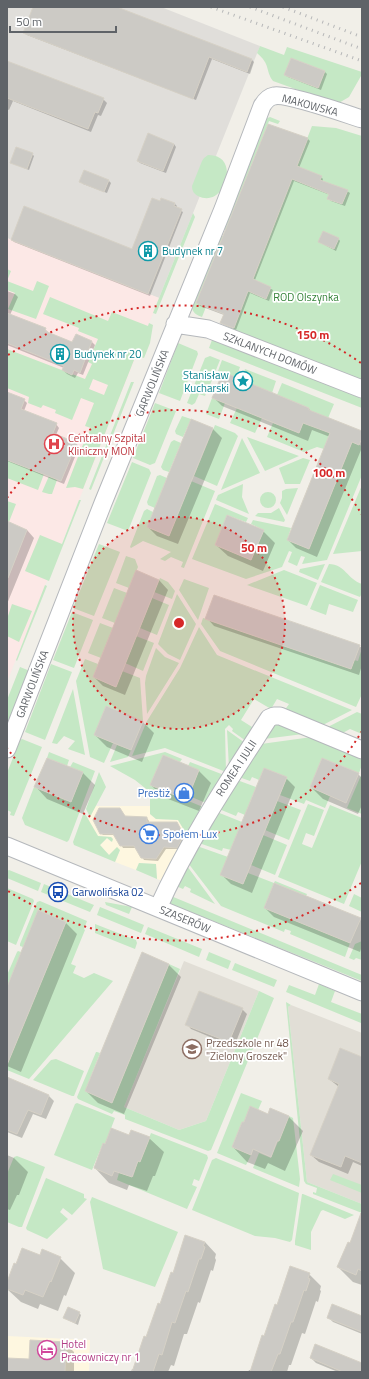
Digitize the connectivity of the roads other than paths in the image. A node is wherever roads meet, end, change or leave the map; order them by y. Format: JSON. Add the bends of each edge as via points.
{"nodes":[{"id":1,"x":262,"y":106,"type":"joint"},
{"id":2,"x":362,"y":119,"type":"edge"},
{"id":3,"x":175,"y":324,"type":"junction"},
{"id":4,"x":362,"y":389,"type":"edge"},
{"id":5,"x":7,"y":749,"type":"edge"},
{"id":6,"x":362,"y":750,"type":"edge"},
{"id":7,"x":7,"y":846,"type":"edge"},
{"id":8,"x":158,"y":908,"type":"junction"},
{"id":9,"x":362,"y":992,"type":"edge"}],
"edges":[{"from":1,"to":2,"type":"street","name":"MAKOWSKA","via":[[265,100],[274,95]]},
{"from":1,"to":3,"type":"street","name":"GARWOLIŃSKA"},
{"from":3,"to":4,"type":"street","name":"SZKLANYCH DOMÓW","via":[[208,329]]},
{"from":3,"to":5,"type":"street","name":"GARWOLIŃSKA"},
{"from":6,"to":8,"type":"street","name":"ROMEA I JULII","via":[[280,716],[271,716],[211,808]]},
{"from":7,"to":8,"type":"street","name":"SZASERÓW"},
{"from":8,"to":9,"type":"street","name":"SZASERÓW"}]}
